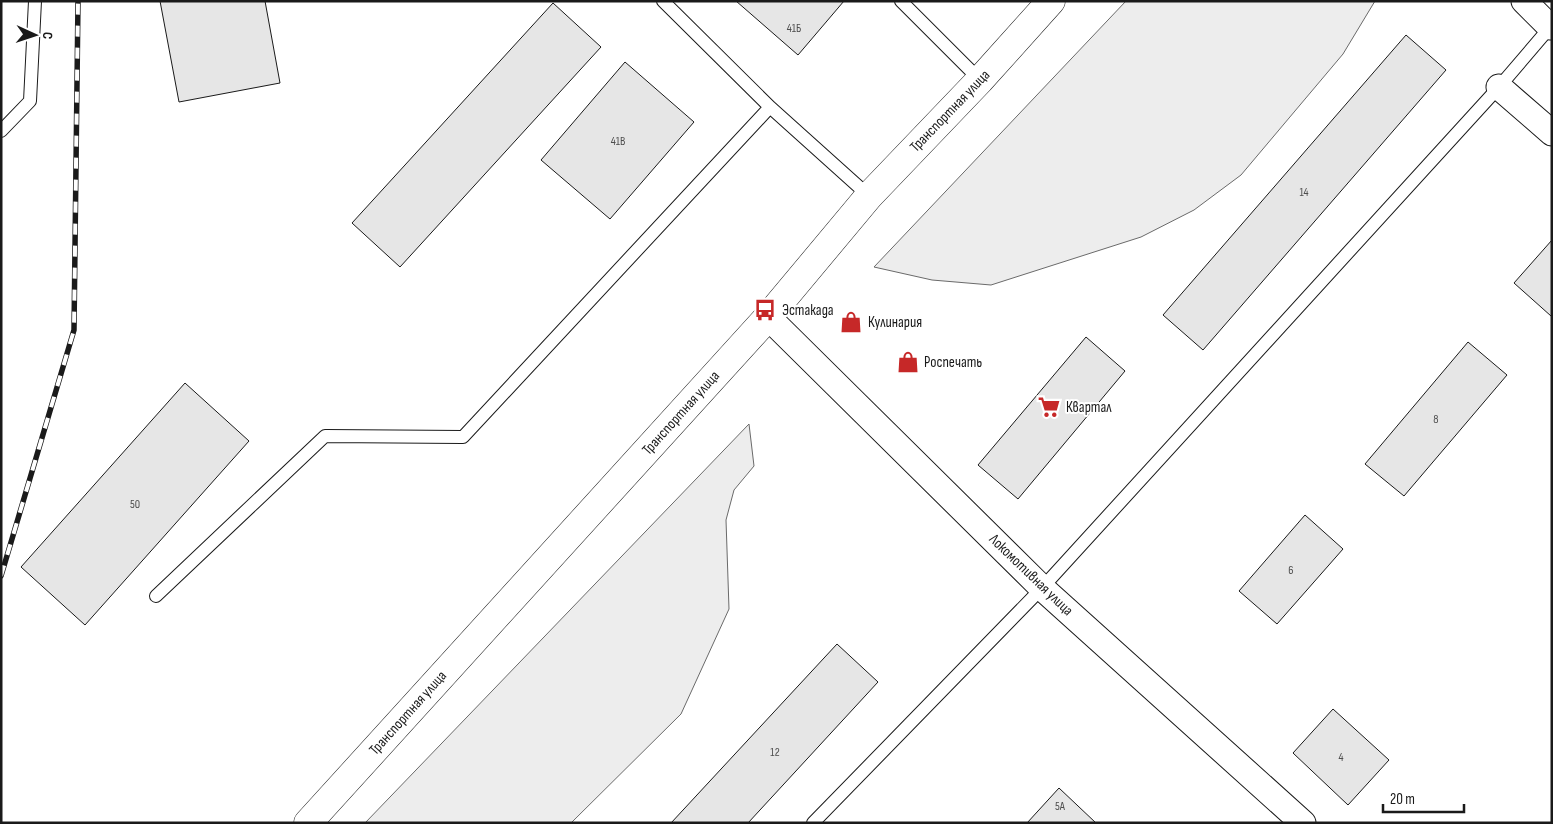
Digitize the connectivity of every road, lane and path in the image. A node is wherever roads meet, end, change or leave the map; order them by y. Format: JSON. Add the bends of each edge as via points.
{"nodes":[{"id":1,"x":35,"y":1,"type":"edge"},
{"id":2,"x":663,"y":1,"type":"edge"},
{"id":3,"x":901,"y":1,"type":"edge"},
{"id":4,"x":1051,"y":1,"type":"edge"},
{"id":5,"x":1524,"y":1,"type":"edge"},
{"id":6,"x":1551,"y":26,"type":"edge"},
{"id":7,"x":980,"y":80,"type":"junction"},
{"id":8,"x":1499,"y":87,"type":"junction"},
{"id":9,"x":770,"y":107,"type":"junction"},
{"id":10,"x":1,"y":131,"type":"edge"},
{"id":11,"x":1552,"y":133,"type":"edge"},
{"id":12,"x":869,"y":196,"type":"junction"},
{"id":13,"x":768,"y":318,"type":"junction"},
{"id":14,"x":1042,"y":588,"type":"junction"},
{"id":15,"x":156,"y":596,"type":"dead end"},
{"id":16,"x":308,"y":823,"type":"edge"},
{"id":17,"x":813,"y":823,"type":"edge"},
{"id":18,"x":1303,"y":823,"type":"edge"}],
"edges":[{"from":1,"to":10,"type":"lane","via":[[30,101]]},
{"from":2,"to":9,"type":"lane"},
{"from":3,"to":7,"type":"lane"},
{"from":4,"to":7,"type":"street","name":"Транспортная улица"},
{"from":5,"to":6,"type":"street"},
{"from":6,"to":8,"type":"lane"},
{"from":7,"to":12,"type":"street","name":"Транспортная улица"},
{"from":8,"to":11,"type":"street"},
{"from":8,"to":14,"type":"lane"},
{"from":9,"to":12,"type":"lane"},
{"from":9,"to":15,"type":"lane","via":[[463,437],[325,436]]},
{"from":12,"to":13,"type":"street","name":"Транспортная улица"},
{"from":13,"to":14,"type":"street","name":"Локомотивная улица"},
{"from":13,"to":16,"type":"street","name":"Транспортная улица"},
{"from":14,"to":17,"type":"lane"},
{"from":14,"to":18,"type":"street","name":"Локомотивная улица"}]}
